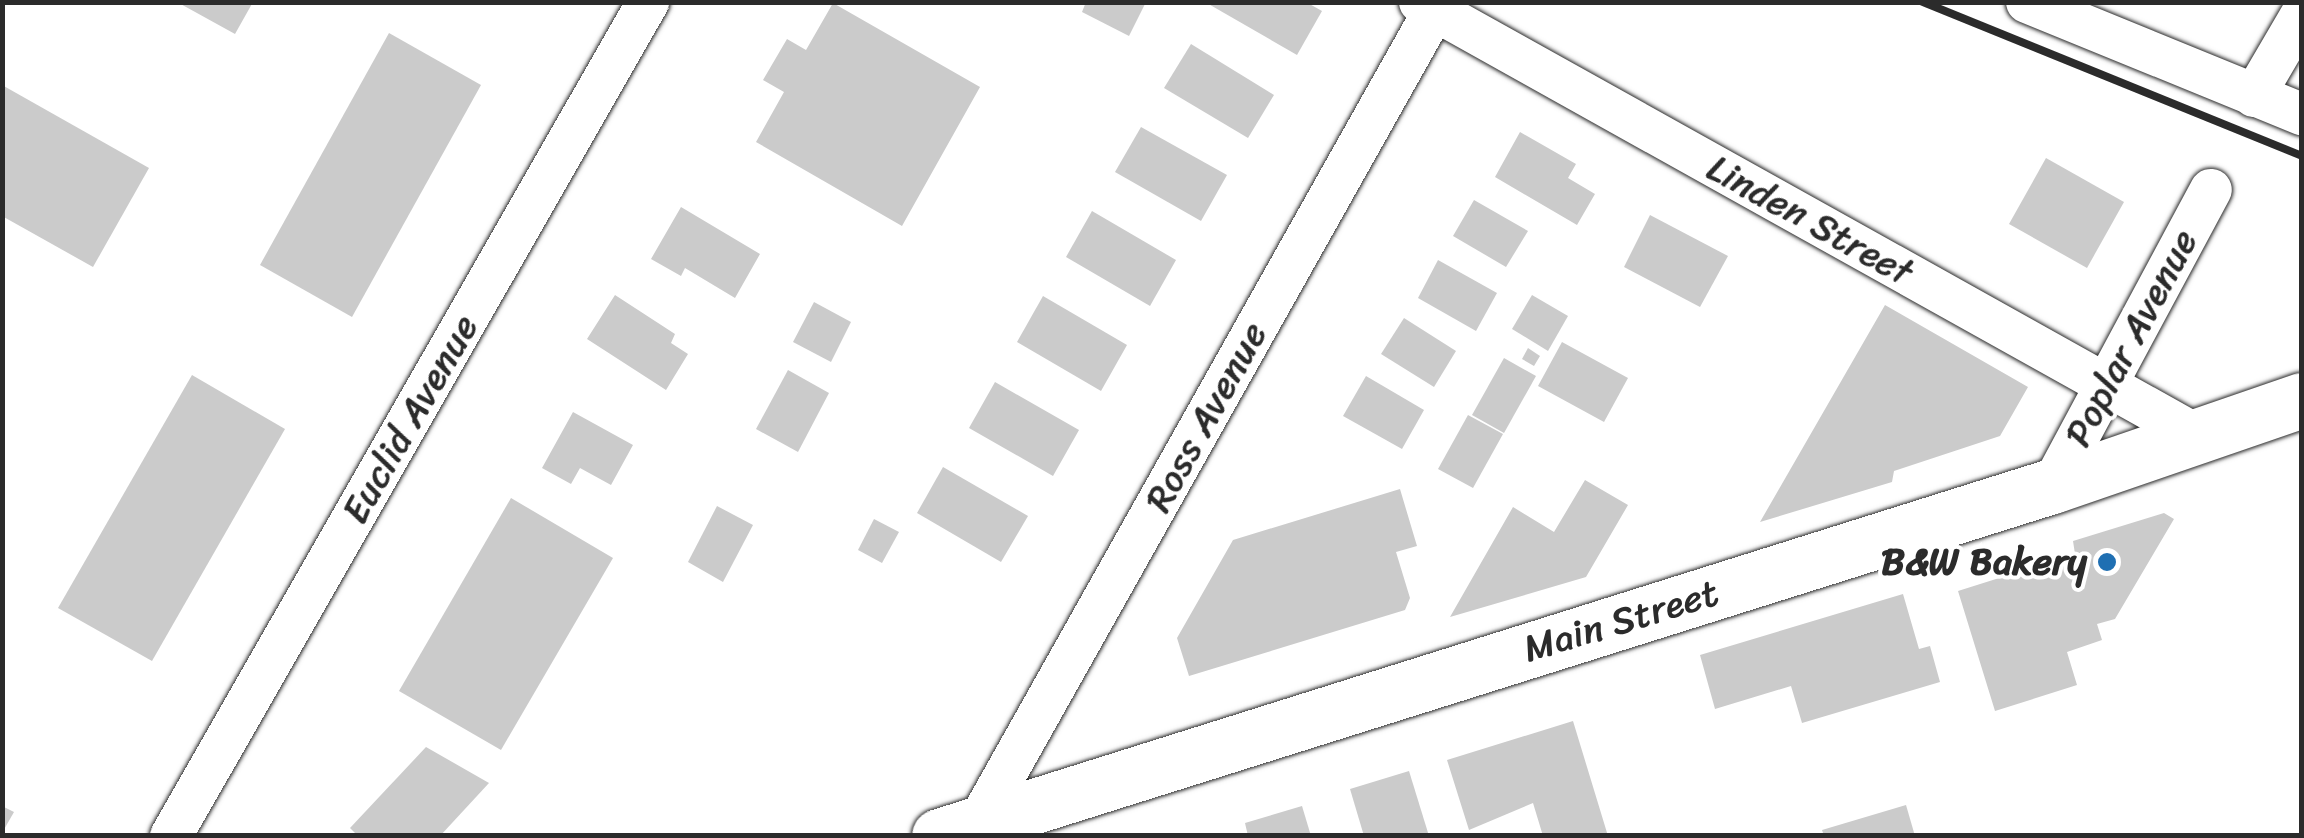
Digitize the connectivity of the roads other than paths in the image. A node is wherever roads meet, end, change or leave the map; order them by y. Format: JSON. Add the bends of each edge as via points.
{"nodes":[{"id":1,"x":648,"y":2,"type":"edge"},
{"id":2,"x":2027,"y":2,"type":"edge"},
{"id":3,"x":1426,"y":7,"type":"edge"},
{"id":4,"x":2302,"y":14,"type":"edge"},
{"id":5,"x":2254,"y":96,"type":"junction"},
{"id":6,"x":2302,"y":114,"type":"edge"},
{"id":7,"x":2211,"y":190,"type":"dead end"},
{"id":8,"x":2106,"y":384,"type":"junction"},
{"id":9,"x":2302,"y":400,"type":"edge"},
{"id":10,"x":2200,"y":437,"type":"junction"},
{"id":11,"x":2052,"y":486,"type":"junction"},
{"id":12,"x":958,"y":829,"type":"edge"},
{"id":13,"x":171,"y":836,"type":"edge"}],
"edges":[{"from":1,"to":13,"type":"street","name":"Euclid Avenue"},
{"from":2,"to":5,"type":"street"},
{"from":3,"to":8,"type":"street","name":"Linden Street"},
{"from":3,"to":12,"type":"street","name":"Ross Avenue"},
{"from":4,"to":5,"type":"street"},
{"from":5,"to":6,"type":"street"},
{"from":7,"to":8,"type":"street","name":"Poplar Avenue"},
{"from":8,"to":10,"type":"street","name":"Linden Street"},
{"from":8,"to":11,"type":"street","name":"Poplar Avenue"},
{"from":9,"to":10,"type":"main road","name":"Main Street"},
{"from":10,"to":11,"type":"main road","name":"Main Street"},
{"from":11,"to":12,"type":"main road","name":"Main Street"}]}
